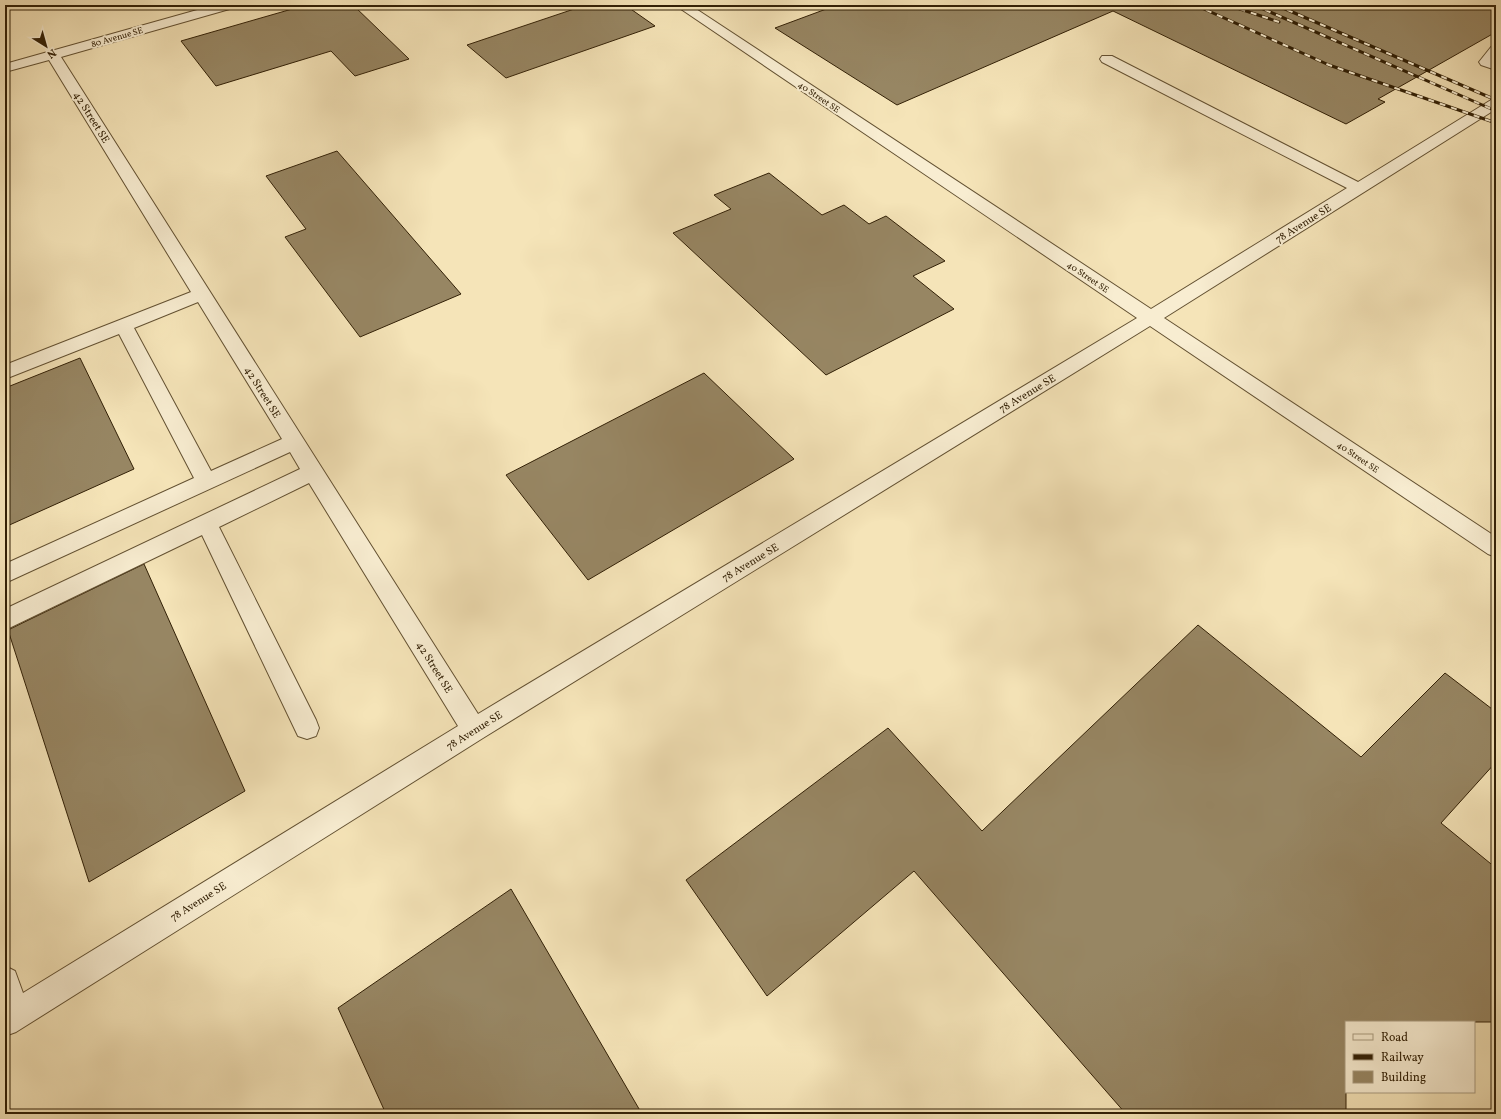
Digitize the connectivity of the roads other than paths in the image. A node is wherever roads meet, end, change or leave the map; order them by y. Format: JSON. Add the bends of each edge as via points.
{"nodes":[{"id":1,"x":229,"y":5,"type":"edge"},
{"id":2,"x":681,"y":5,"type":"edge"},
{"id":3,"x":1496,"y":50,"type":"edge"},
{"id":4,"x":53,"y":55,"type":"junction"},
{"id":5,"x":1108,"y":58,"type":"dead end"},
{"id":6,"x":1496,"y":66,"type":"edge"},
{"id":7,"x":5,"y":68,"type":"edge"},
{"id":8,"x":1496,"y":103,"type":"edge"},
{"id":9,"x":1359,"y":188,"type":"junction"},
{"id":10,"x":202,"y":294,"type":"junction"},
{"id":11,"x":1150,"y":318,"type":"junction"},
{"id":12,"x":124,"y":326,"type":"junction"},
{"id":13,"x":5,"y":372,"type":"edge"},
{"id":14,"x":294,"y":442,"type":"junction"},
{"id":15,"x":313,"y":472,"type":"junction"},
{"id":16,"x":206,"y":481,"type":"junction"},
{"id":17,"x":207,"y":523,"type":"junction"},
{"id":18,"x":1496,"y":548,"type":"edge"},
{"id":19,"x":5,"y":574,"type":"edge"},
{"id":20,"x":5,"y":620,"type":"edge"},
{"id":21,"x":307,"y":728,"type":"dead end"},
{"id":22,"x":474,"y":730,"type":"junction"},
{"id":23,"x":5,"y":981,"type":"edge"},
{"id":24,"x":10,"y":1018,"type":"edge"}],
"edges":[{"from":1,"to":4,"type":"street","name":"80 Avenue SE"},
{"from":2,"to":11,"type":"street","name":"40 Street SE"},
{"from":3,"to":6,"type":"street","via":[[1486,62]]},
{"from":4,"to":7,"type":"street","name":"80 Avenue SE"},
{"from":4,"to":10,"type":"street","name":"42 Street SE"},
{"from":5,"to":9,"type":"street"},
{"from":8,"to":9,"type":"street","name":"78 Avenue SE"},
{"from":9,"to":11,"type":"street","name":"78 Avenue SE"},
{"from":10,"to":12,"type":"street"},
{"from":10,"to":14,"type":"street","name":"42 Street SE"},
{"from":11,"to":18,"type":"street","name":"40 Street SE"},
{"from":11,"to":22,"type":"street","name":"78 Avenue SE"},
{"from":12,"to":13,"type":"street"},
{"from":12,"to":16,"type":"street"},
{"from":14,"to":15,"type":"street","name":"42 Street SE"},
{"from":14,"to":16,"type":"street"},
{"from":15,"to":17,"type":"street"},
{"from":15,"to":22,"type":"street","name":"42 Street SE"},
{"from":16,"to":19,"type":"street"},
{"from":17,"to":20,"type":"street"},
{"from":17,"to":21,"type":"street"},
{"from":22,"to":24,"type":"street","name":"78 Avenue SE"},
{"from":23,"to":24,"type":"street"}]}
